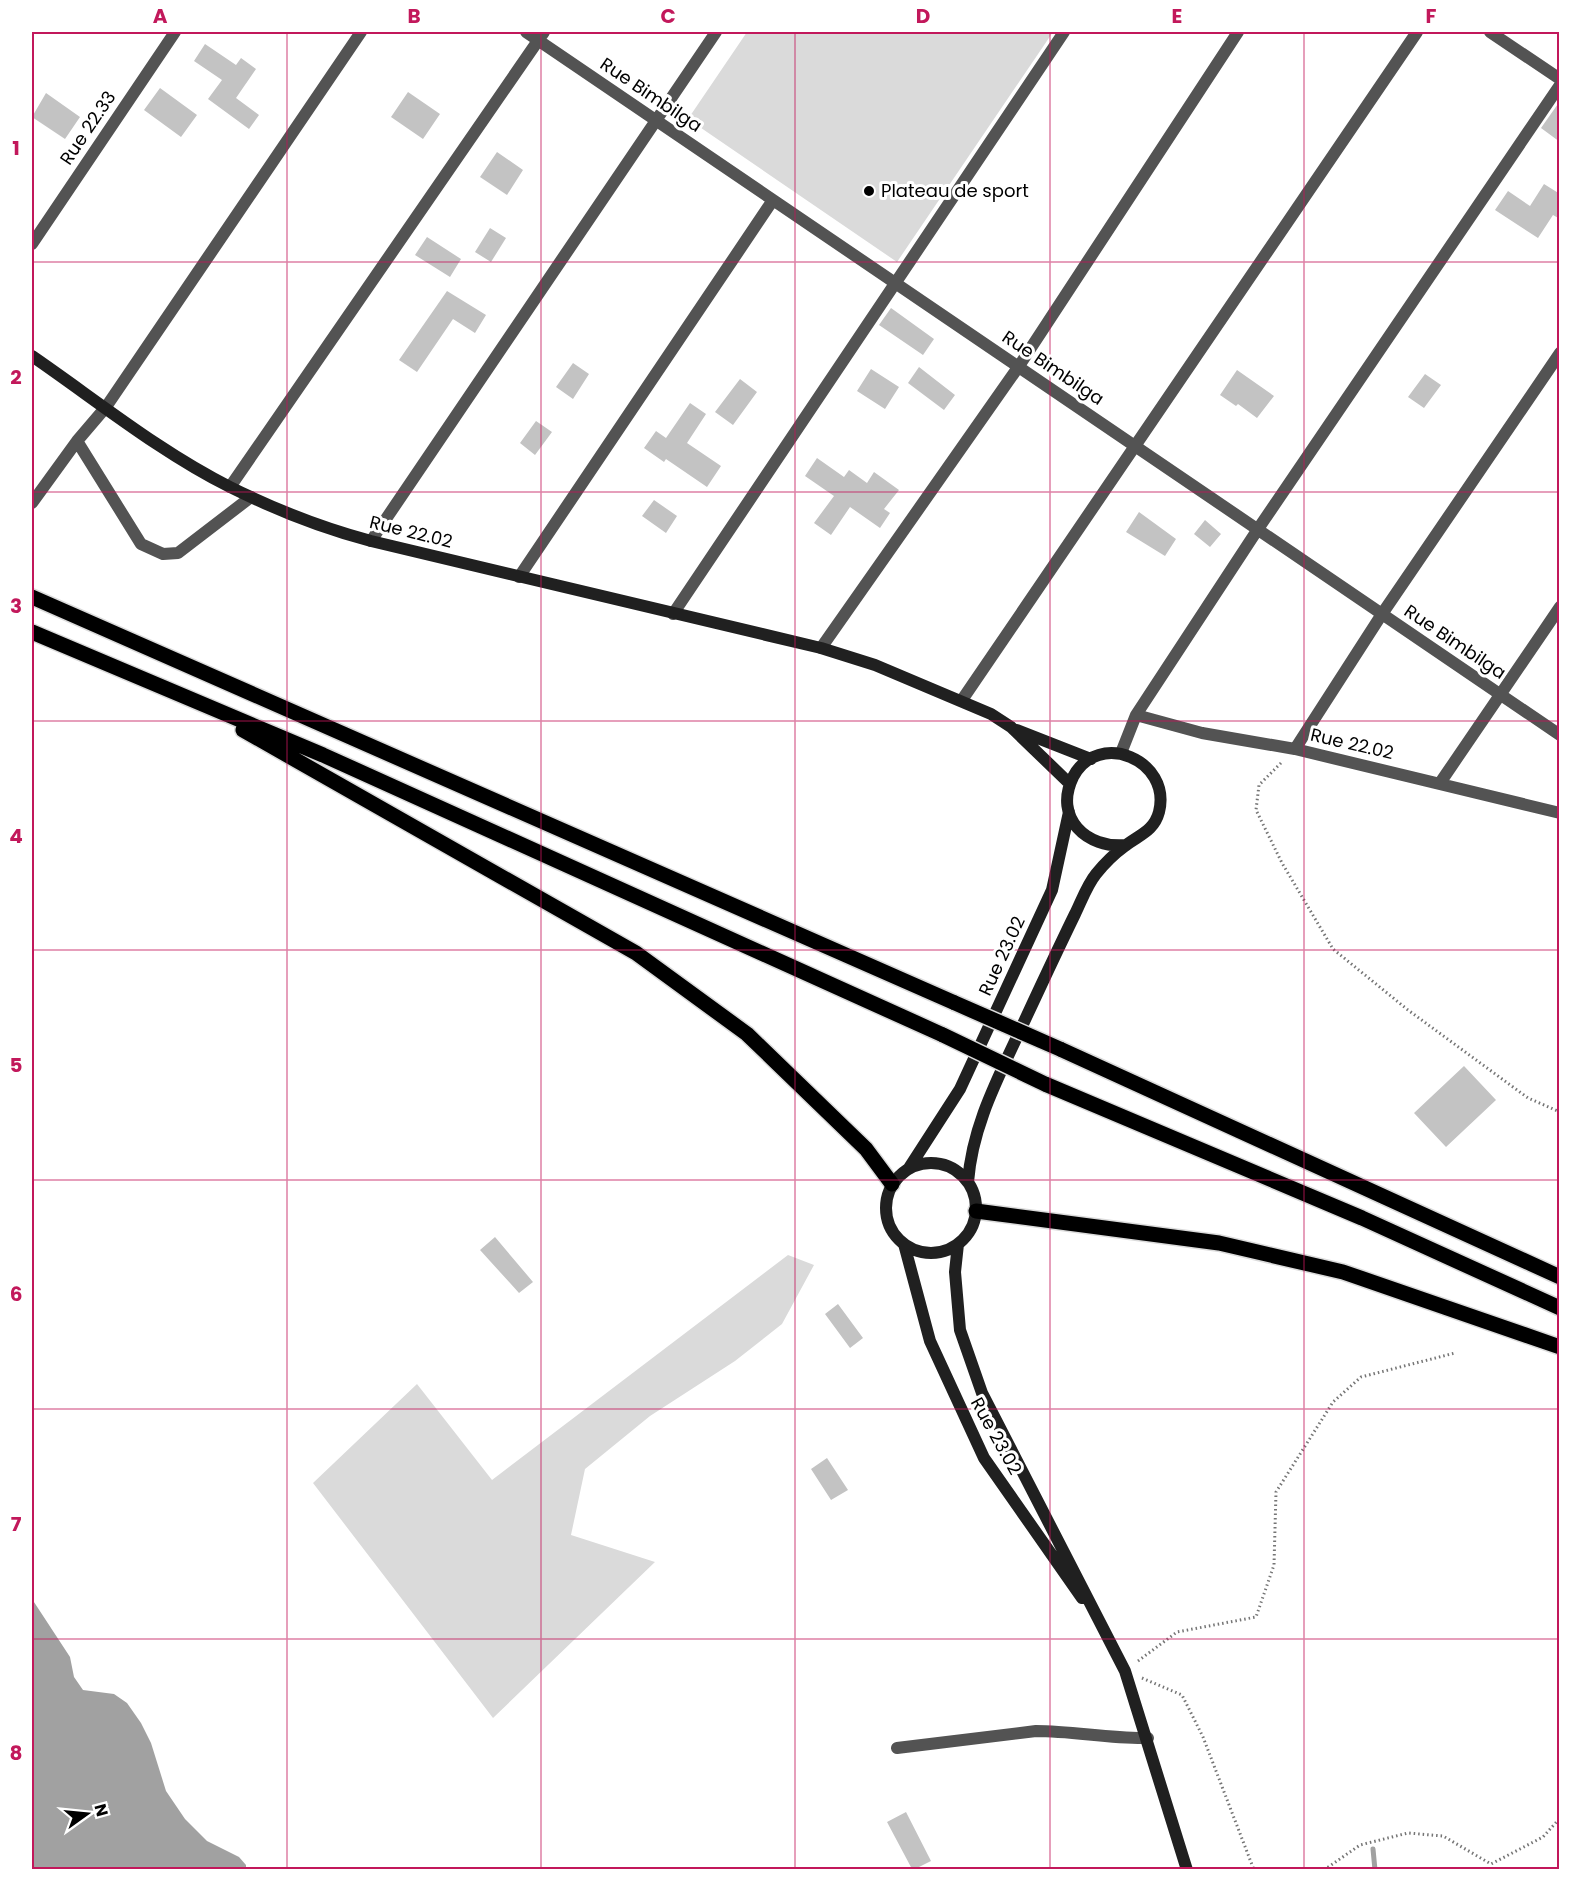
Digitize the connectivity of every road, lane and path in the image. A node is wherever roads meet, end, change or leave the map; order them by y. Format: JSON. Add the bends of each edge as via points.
{"nodes":[{"id":1,"x":175,"y":32,"type":"edge"},
{"id":2,"x":361,"y":32,"type":"edge"},
{"id":3,"x":526,"y":32,"type":"edge"},
{"id":4,"x":716,"y":32,"type":"edge"},
{"id":5,"x":1064,"y":32,"type":"edge"},
{"id":6,"x":1238,"y":32,"type":"edge"},
{"id":7,"x":1417,"y":32,"type":"edge"},
{"id":8,"x":1490,"y":32,"type":"edge"},
{"id":9,"x":541,"y":36,"type":"edge"},
{"id":10,"x":1560,"y":79,"type":"edge"},
{"id":11,"x":1560,"y":86,"type":"edge"},
{"id":12,"x":655,"y":120,"type":"junction"},
{"id":13,"x":773,"y":200,"type":"junction"},
{"id":14,"x":32,"y":244,"type":"edge"},
{"id":15,"x":896,"y":284,"type":"junction"},
{"id":16,"x":1560,"y":353,"type":"edge"},
{"id":17,"x":32,"y":356,"type":"edge"},
{"id":18,"x":1019,"y":366,"type":"junction"},
{"id":19,"x":106,"y":407,"type":"junction"},
{"id":20,"x":77,"y":441,"type":"junction"},
{"id":21,"x":1134,"y":445,"type":"junction"},
{"id":22,"x":230,"y":487,"type":"junction"},
{"id":23,"x":251,"y":497,"type":"junction"},
{"id":24,"x":32,"y":504,"type":"edge"},
{"id":25,"x":1258,"y":529,"type":"junction"},
{"id":26,"x":371,"y":541,"type":"junction"},
{"id":27,"x":519,"y":577,"type":"junction"},
{"id":28,"x":32,"y":597,"type":"edge"},
{"id":29,"x":1560,"y":608,"type":"edge"},
{"id":30,"x":673,"y":614,"type":"junction"},
{"id":31,"x":1382,"y":614,"type":"junction"},
{"id":32,"x":32,"y":632,"type":"edge"},
{"id":33,"x":821,"y":648,"type":"junction"},
{"id":34,"x":1500,"y":694,"type":"junction"},
{"id":35,"x":180,"y":695,"type":"junction"},
{"id":36,"x":962,"y":700,"type":"junction"},
{"id":37,"x":1136,"y":715,"type":"junction"},
{"id":38,"x":1011,"y":727,"type":"junction"},
{"id":39,"x":1560,"y":735,"type":"edge"},
{"id":40,"x":1295,"y":749,"type":"junction"},
{"id":41,"x":1121,"y":753,"type":"junction"},
{"id":42,"x":1091,"y":759,"type":"junction"},
{"id":43,"x":1440,"y":783,"type":"junction"},
{"id":44,"x":1070,"y":784,"type":"junction"},
{"id":45,"x":1069,"y":812,"type":"junction"},
{"id":46,"x":1560,"y":813,"type":"edge"},
{"id":47,"x":1126,"y":845,"type":"junction"},
{"id":48,"x":1560,"y":1112,"type":"edge"},
{"id":49,"x":909,"y":1168,"type":"junction"},
{"id":50,"x":968,"y":1182,"type":"junction"},
{"id":51,"x":892,"y":1184,"type":"junction"},
{"id":52,"x":976,"y":1211,"type":"junction"},
{"id":53,"x":904,"y":1244,"type":"junction"},
{"id":54,"x":958,"y":1244,"type":"junction"},
{"id":55,"x":1560,"y":1277,"type":"edge"},
{"id":56,"x":1560,"y":1308,"type":"edge"},
{"id":57,"x":1560,"y":1347,"type":"edge"},
{"id":58,"x":1455,"y":1353,"type":"dead end"},
{"id":59,"x":1100,"y":1623,"type":"junction"},
{"id":60,"x":1125,"y":1671,"type":"junction"},
{"id":61,"x":1148,"y":1738,"type":"junction"},
{"id":62,"x":897,"y":1748,"type":"dead end"},
{"id":63,"x":1560,"y":1818,"type":"edge"},
{"id":64,"x":1186,"y":1869,"type":"edge"},
{"id":65,"x":1254,"y":1869,"type":"edge"},
{"id":66,"x":1324,"y":1869,"type":"edge"}],
"edges":[{"from":1,"to":14,"type":"street","name":"Rue 22.33"},
{"from":2,"to":19,"type":"street"},
{"from":3,"to":9,"type":"street","name":"Rue Bimbilga"},
{"from":4,"to":12,"type":"street"},
{"from":5,"to":15,"type":"street"},
{"from":6,"to":18,"type":"street"},
{"from":7,"to":21,"type":"street"},
{"from":8,"to":10,"type":"street"},
{"from":9,"to":12,"type":"street","name":"Rue Bimbilga"},
{"from":9,"to":22,"type":"street"},
{"from":11,"to":25,"type":"street"},
{"from":12,"to":13,"type":"street","name":"Rue Bimbilga"},
{"from":12,"to":26,"type":"street"},
{"from":13,"to":15,"type":"street","name":"Rue Bimbilga"},
{"from":13,"to":27,"type":"street"},
{"from":15,"to":18,"type":"street","name":"Rue Bimbilga"},
{"from":15,"to":30,"type":"street"},
{"from":16,"to":31,"type":"street"},
{"from":17,"to":19,"type":"street","name":"Rue 22.02"},
{"from":18,"to":21,"type":"street","name":"Rue Bimbilga"},
{"from":18,"to":33,"type":"street"},
{"from":19,"to":20,"type":"street"},
{"from":19,"to":22,"type":"street","name":"Rue 22.02","via":[[187,463]]},
{"from":20,"to":23,"type":"street","via":[[141,544],[150,550],[178,554]]},
{"from":20,"to":24,"type":"street"},
{"from":21,"to":25,"type":"street","name":"Rue Bimbilga"},
{"from":21,"to":36,"type":"street"},
{"from":22,"to":23,"type":"street","name":"Rue 22.02"},
{"from":23,"to":26,"type":"street","name":"Rue 22.02","via":[[329,530]]},
{"from":25,"to":31,"type":"street","name":"Rue Bimbilga"},
{"from":25,"to":37,"type":"street"},
{"from":26,"to":27,"type":"street","name":"Rue 22.02"},
{"from":27,"to":30,"type":"street","name":"Rue 22.02"},
{"from":28,"to":55,"type":"main road","bridge":true,"via":[[1060,1049]]},
{"from":29,"to":34,"type":"street"},
{"from":30,"to":33,"type":"street","name":"Rue 22.02"},
{"from":31,"to":34,"type":"street","name":"Rue Bimbilga"},
{"from":31,"to":40,"type":"street"},
{"from":32,"to":35,"type":"main road"},
{"from":33,"to":36,"type":"street"},
{"from":34,"to":39,"type":"street","name":"Rue Bimbilga"},
{"from":34,"to":43,"type":"street"},
{"from":35,"to":51,"type":"main road","via":[[636,953],[747,1034],[866,1149]]},
{"from":35,"to":56,"type":"main road","bridge":true,"via":[[323,755],[1045,1084],[1362,1218]]},
{"from":36,"to":38,"type":"street"},
{"from":37,"to":40,"type":"street","name":"Rue 22.02","via":[[1202,733]]},
{"from":37,"to":41,"type":"street"},
{"from":38,"to":42,"type":"street"},
{"from":38,"to":44,"type":"street"},
{"from":40,"to":43,"type":"street","name":"Rue 22.02"},
{"from":40,"to":48,"type":"path","via":[[1259,785],[1256,810],[1333,949],[1528,1098]]},
{"from":41,"to":42,"type":"street"},
{"from":41,"to":47,"type":"street","via":[[1149,768],[1161,797],[1152,827]]},
{"from":42,"to":44,"type":"street","via":[[1076,772]]},
{"from":43,"to":46,"type":"street","name":"Rue 22.02"},
{"from":44,"to":45,"type":"street","name":"Rue 23.02"},
{"from":45,"to":47,"type":"street","via":[[1075,825],[1096,843]]},
{"from":45,"to":49,"type":"street","name":"Rue 23.02","via":[[1052,890],[960,1089]]},
{"from":47,"to":50,"type":"street","via":[[1094,876],[1048,970],[988,1098],[970,1155]]},
{"from":49,"to":50,"type":"street","via":[[929,1162],[943,1164]]},
{"from":49,"to":51,"type":"street","name":"Rue 23.02"},
{"from":50,"to":52,"type":"street","via":[[975,1196]]},
{"from":51,"to":53,"type":"street","name":"Rue 23.02","via":[[885,1212],[889,1227]]},
{"from":52,"to":54,"type":"street","name":"Rue 23.02","via":[[973,1226]]},
{"from":52,"to":57,"type":"main road","via":[[1219,1243],[1343,1272]]},
{"from":53,"to":54,"type":"street","via":[[923,1253]]},
{"from":53,"to":59,"type":"street","name":"Rue 23.02","via":[[930,1341],[984,1458]]},
{"from":54,"to":59,"type":"street","name":"Rue 23.02","via":[[955,1272],[960,1330],[982,1393]]},
{"from":58,"to":60,"type":"path","via":[[1361,1377],[1333,1402],[1276,1492],[1274,1565],[1256,1617],[1177,1632]]},
{"from":59,"to":60,"type":"street","name":"Rue 23.02"},
{"from":60,"to":61,"type":"street","name":"Rue 23.02"},
{"from":60,"to":65,"type":"path","via":[[1182,1695],[1203,1737]]},
{"from":61,"to":62,"type":"street","via":[[1114,1739],[1036,1731]]},
{"from":61,"to":64,"type":"street","name":"Rue 23.02"},
{"from":63,"to":66,"type":"path","via":[[1543,1837],[1491,1864],[1443,1836],[1408,1833],[1360,1845]]}]}
